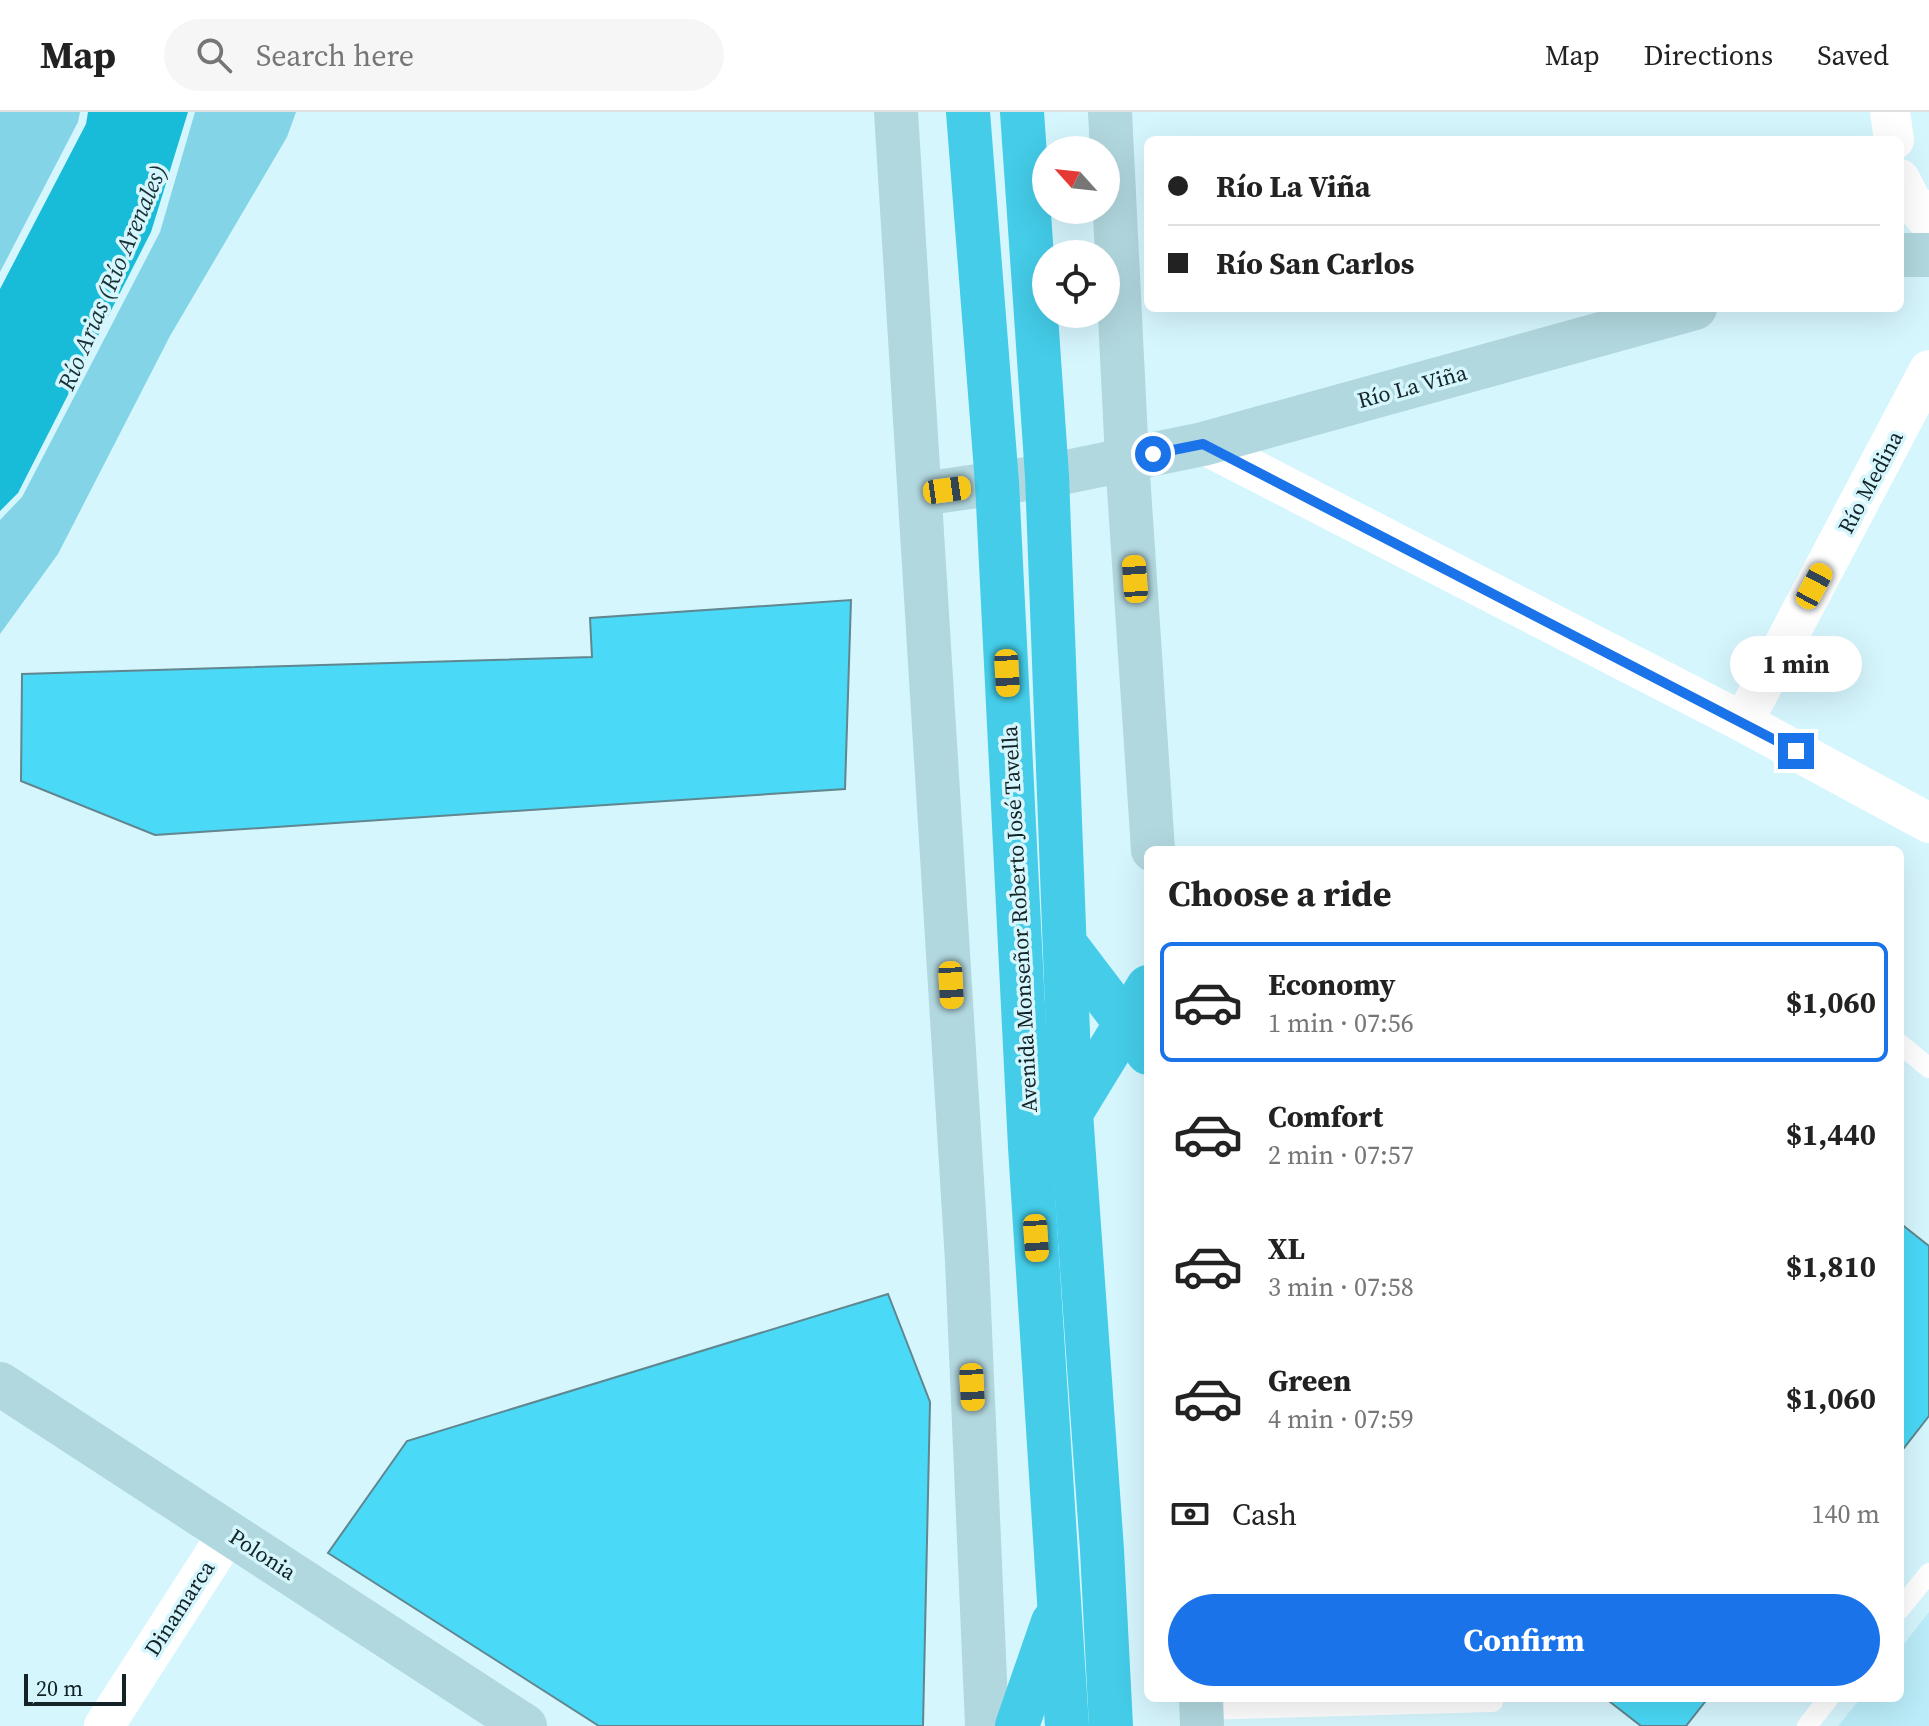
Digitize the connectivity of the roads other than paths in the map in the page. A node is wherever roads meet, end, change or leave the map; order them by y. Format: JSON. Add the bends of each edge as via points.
{"nodes":[{"id":1,"x":896,"y":112,"type":"edge"},
{"id":2,"x":969,"y":112,"type":"edge"},
{"id":3,"x":1022,"y":112,"type":"edge"},
{"id":4,"x":1110,"y":112,"type":"edge"},
{"id":5,"x":1890,"y":112,"type":"edge"},
{"id":6,"x":1893,"y":136,"type":"edge"},
{"id":7,"x":1904,"y":187,"type":"edge"},
{"id":8,"x":1929,"y":222,"type":"edge"},
{"id":9,"x":1904,"y":255,"type":"edge"},
{"id":10,"x":1929,"y":255,"type":"edge"},
{"id":11,"x":1681,"y":312,"type":"edge"},
{"id":12,"x":1929,"y":370,"type":"edge"},
{"id":13,"x":1203,"y":444,"type":"junction"},
{"id":14,"x":1127,"y":459,"type":"junction"},
{"id":15,"x":1047,"y":476,"type":"junction"},
{"id":16,"x":997,"y":483,"type":"junction"},
{"id":17,"x":921,"y":494,"type":"junction"},
{"id":18,"x":1743,"y":722,"type":"junction"},
{"id":19,"x":1929,"y":823,"type":"edge"},
{"id":20,"x":1153,"y":846,"type":"edge"},
{"id":21,"x":1066,"y":945,"type":"junction"},
{"id":22,"x":1140,"y":1021,"type":"edge"},
{"id":23,"x":1904,"y":1047,"type":"edge"},
{"id":24,"x":1929,"y":1068,"type":"edge"},
{"id":25,"x":1071,"y":1113,"type":"junction"},
{"id":26,"x":0,"y":1384,"type":"edge"},
{"id":27,"x":229,"y":1532,"type":"junction"},
{"id":28,"x":1929,"y":1573,"type":"edge"},
{"id":29,"x":1060,"y":1601,"type":"junction"},
{"id":30,"x":1904,"y":1604,"type":"edge"},
{"id":31,"x":1493,"y":1702,"type":"dead end"},
{"id":32,"x":1826,"y":1702,"type":"edge"},
{"id":33,"x":1201,"y":1711,"type":"edge"},
{"id":34,"x":104,"y":1726,"type":"edge"},
{"id":35,"x":525,"y":1726,"type":"edge"},
{"id":36,"x":987,"y":1726,"type":"edge"},
{"id":37,"x":1017,"y":1726,"type":"edge"},
{"id":38,"x":1067,"y":1726,"type":"edge"},
{"id":39,"x":1111,"y":1726,"type":"edge"},
{"id":40,"x":1807,"y":1726,"type":"edge"}],
"edges":[{"from":1,"to":17,"type":"street"},
{"from":2,"to":16,"type":"highway","name":"Avenida Monseñor Roberto José Tavella"},
{"from":3,"to":15,"type":"highway","name":"Avenida Monseñor Roberto José Tavella"},
{"from":4,"to":14,"type":"street"},
{"from":5,"to":6,"type":"street"},
{"from":7,"to":8,"type":"street"},
{"from":9,"to":10,"type":"street"},
{"from":11,"to":13,"type":"street","name":"Río La Viña"},
{"from":12,"to":18,"type":"street","name":"Río Medina"},
{"from":13,"to":14,"type":"street","name":"Río La Viña"},
{"from":13,"to":18,"type":"street"},
{"from":14,"to":15,"type":"street","name":"Río La Viña"},
{"from":14,"to":20,"type":"street"},
{"from":15,"to":16,"type":"street","name":"Río La Viña"},
{"from":15,"to":21,"type":"highway","name":"Avenida Monseñor Roberto José Tavella"},
{"from":16,"to":17,"type":"street","name":"Río La Viña"},
{"from":16,"to":29,"type":"highway","name":"Avenida Monseñor Roberto José Tavella","via":[[1030,1147]]},
{"from":17,"to":36,"type":"street","via":[[967,1261]]},
{"from":18,"to":19,"type":"street"},
{"from":21,"to":22,"type":"highway"},
{"from":21,"to":25,"type":"highway","name":"Avenida Monseñor Roberto José Tavella"},
{"from":22,"to":25,"type":"highway"},
{"from":23,"to":24,"type":"lane"},
{"from":25,"to":39,"type":"highway","name":"Avenida Monseñor Roberto José Tavella"},
{"from":26,"to":27,"type":"street","name":"Polonia"},
{"from":27,"to":34,"type":"street","name":"Dinamarca"},
{"from":27,"to":35,"type":"street","name":"Polonia"},
{"from":28,"to":30,"type":"lane"},
{"from":29,"to":37,"type":"highway"},
{"from":29,"to":38,"type":"highway","name":"Avenida Monseñor Roberto José Tavella"},
{"from":31,"to":33,"type":"lane"},
{"from":32,"to":40,"type":"lane"}]}
